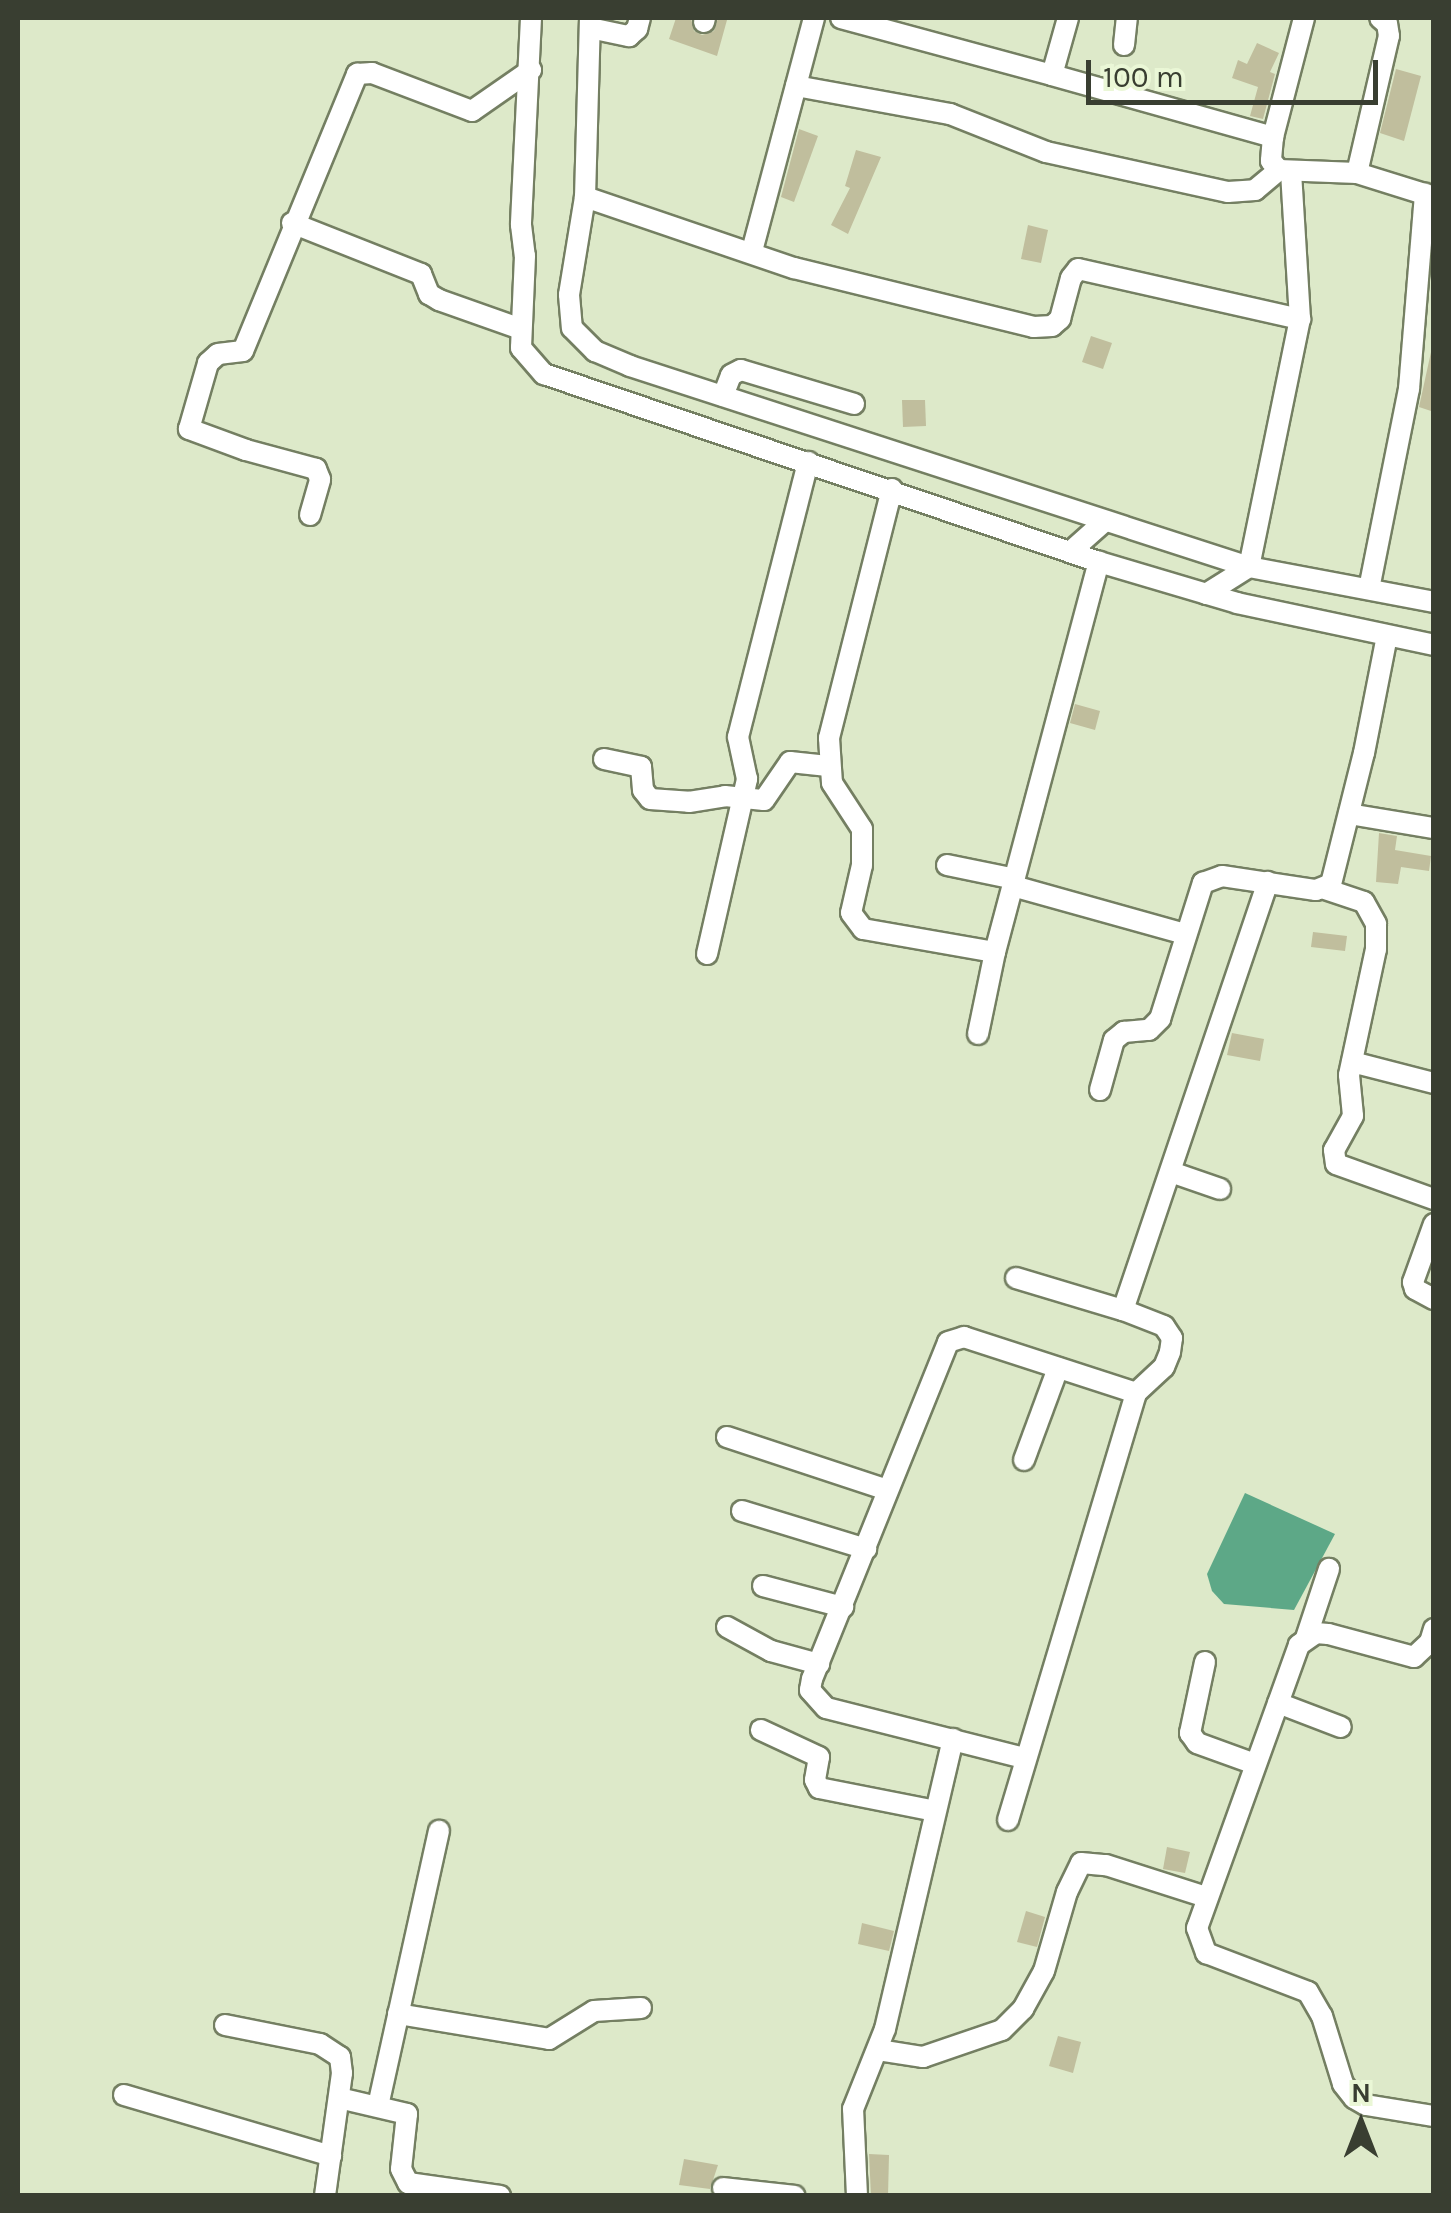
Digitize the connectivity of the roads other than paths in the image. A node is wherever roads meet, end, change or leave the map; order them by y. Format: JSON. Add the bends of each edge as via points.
{"nodes":[{"id":1,"x":531,"y":18,"type":"edge"},
{"id":2,"x":640,"y":18,"type":"edge"},
{"id":3,"x":814,"y":18,"type":"edge"},
{"id":4,"x":841,"y":18,"type":"edge"},
{"id":5,"x":1068,"y":18,"type":"edge"},
{"id":6,"x":1127,"y":18,"type":"edge"},
{"id":7,"x":1304,"y":18,"type":"edge"},
{"id":8,"x":1380,"y":18,"type":"edge"},
{"id":9,"x":590,"y":23,"type":"edge"},
{"id":10,"x":1124,"y":45,"type":"dead end"},
{"id":11,"x":531,"y":70,"type":"junction"},
{"id":12,"x":1052,"y":75,"type":"junction"},
{"id":13,"x":796,"y":86,"type":"junction"},
{"id":14,"x":1273,"y":137,"type":"junction"},
{"id":15,"x":1284,"y":171,"type":"junction"},
{"id":16,"x":1357,"y":174,"type":"junction"},
{"id":17,"x":1429,"y":196,"type":"edge"},
{"id":18,"x":586,"y":197,"type":"junction"},
{"id":19,"x":292,"y":223,"type":"junction"},
{"id":20,"x":752,"y":251,"type":"junction"},
{"id":21,"x":1300,"y":319,"type":"junction"},
{"id":22,"x":522,"y":328,"type":"junction"},
{"id":23,"x":723,"y":396,"type":"junction"},
{"id":24,"x":854,"y":404,"type":"dead end"},
{"id":25,"x":808,"y":462,"type":"junction"},
{"id":26,"x":892,"y":489,"type":"junction"},
{"id":27,"x":310,"y":515,"type":"dead end"},
{"id":28,"x":1105,"y":521,"type":"junction"},
{"id":29,"x":1070,"y":552,"type":"junction"},
{"id":30,"x":1099,"y":562,"type":"junction"},
{"id":31,"x":1248,"y":567,"type":"junction"},
{"id":32,"x":1369,"y":589,"type":"junction"},
{"id":33,"x":1206,"y":594,"type":"junction"},
{"id":34,"x":1434,"y":602,"type":"edge"},
{"id":35,"x":1387,"y":636,"type":"junction"},
{"id":36,"x":1434,"y":645,"type":"edge"},
{"id":37,"x":604,"y":759,"type":"dead end"},
{"id":38,"x":828,"y":766,"type":"junction"},
{"id":39,"x":740,"y":799,"type":"junction"},
{"id":40,"x":1350,"y":814,"type":"junction"},
{"id":41,"x":1434,"y":828,"type":"edge"},
{"id":42,"x":947,"y":865,"type":"dead end"},
{"id":43,"x":1268,"y":882,"type":"junction"},
{"id":44,"x":1014,"y":883,"type":"junction"},
{"id":45,"x":1325,"y":888,"type":"junction"},
{"id":46,"x":1185,"y":934,"type":"junction"},
{"id":47,"x":995,"y":952,"type":"junction"},
{"id":48,"x":707,"y":954,"type":"dead end"},
{"id":49,"x":978,"y":1034,"type":"dead end"},
{"id":50,"x":1352,"y":1062,"type":"junction"},
{"id":51,"x":1434,"y":1082,"type":"edge"},
{"id":52,"x":1100,"y":1090,"type":"dead end"},
{"id":53,"x":1171,"y":1172,"type":"junction"},
{"id":54,"x":1220,"y":1189,"type":"dead end"},
{"id":55,"x":1434,"y":1198,"type":"edge"},
{"id":56,"x":1434,"y":1224,"type":"edge"},
{"id":57,"x":1016,"y":1278,"type":"dead end"},
{"id":58,"x":1434,"y":1298,"type":"edge"},
{"id":59,"x":1123,"y":1310,"type":"junction"},
{"id":60,"x":1058,"y":1368,"type":"junction"},
{"id":61,"x":1136,"y":1393,"type":"junction"},
{"id":62,"x":727,"y":1437,"type":"dead end"},
{"id":63,"x":1024,"y":1460,"type":"dead end"},
{"id":64,"x":887,"y":1490,"type":"junction"},
{"id":65,"x":742,"y":1510,"type":"dead end"},
{"id":66,"x":866,"y":1549,"type":"junction"},
{"id":67,"x":1329,"y":1569,"type":"dead end"},
{"id":68,"x":762,"y":1586,"type":"dead end"},
{"id":69,"x":844,"y":1607,"type":"junction"},
{"id":70,"x":726,"y":1626,"type":"dead end"},
{"id":71,"x":1434,"y":1629,"type":"edge"},
{"id":72,"x":1306,"y":1638,"type":"junction"},
{"id":73,"x":1205,"y":1662,"type":"dead end"},
{"id":74,"x":819,"y":1664,"type":"junction"},
{"id":75,"x":1278,"y":1703,"type":"junction"},
{"id":76,"x":1341,"y":1727,"type":"dead end"},
{"id":77,"x":762,"y":1730,"type":"dead end"},
{"id":78,"x":953,"y":1739,"type":"junction"},
{"id":79,"x":1024,"y":1758,"type":"junction"},
{"id":80,"x":1255,"y":1764,"type":"junction"},
{"id":81,"x":935,"y":1811,"type":"junction"},
{"id":82,"x":1008,"y":1820,"type":"dead end"},
{"id":83,"x":439,"y":1831,"type":"dead end"},
{"id":84,"x":1206,"y":1897,"type":"junction"},
{"id":85,"x":641,"y":2008,"type":"dead end"},
{"id":86,"x":398,"y":2014,"type":"junction"},
{"id":87,"x":225,"y":2024,"type":"dead end"},
{"id":88,"x":878,"y":2050,"type":"junction"},
{"id":89,"x":124,"y":2095,"type":"dead end"},
{"id":90,"x":339,"y":2098,"type":"junction"},
{"id":91,"x":378,"y":2106,"type":"junction"},
{"id":92,"x":1434,"y":2116,"type":"edge"},
{"id":93,"x":331,"y":2156,"type":"junction"},
{"id":94,"x":723,"y":2188,"type":"dead end"},
{"id":95,"x":325,"y":2196,"type":"edge"},
{"id":96,"x":500,"y":2196,"type":"edge"},
{"id":97,"x":795,"y":2196,"type":"edge"},
{"id":98,"x":857,"y":2196,"type":"edge"}],
"edges":[{"from":1,"to":11,"type":"street"},
{"from":2,"to":9,"type":"street","via":[[629,36]]},
{"from":3,"to":13,"type":"street"},
{"from":4,"to":12,"type":"street"},
{"from":5,"to":12,"type":"street"},
{"from":6,"to":10,"type":"street"},
{"from":7,"to":14,"type":"street"},
{"from":8,"to":16,"type":"street","via":[[1388,36]]},
{"from":9,"to":18,"type":"street"},
{"from":11,"to":19,"type":"street","via":[[472,111],[372,73],[356,74]]},
{"from":11,"to":22,"type":"street","via":[[520,224]]},
{"from":12,"to":14,"type":"street"},
{"from":13,"to":15,"type":"street","via":[[950,114],[1046,152],[1228,192],[1255,190]]},
{"from":13,"to":20,"type":"street"},
{"from":14,"to":15,"type":"street","via":[[1271,161]]},
{"from":15,"to":16,"type":"street"},
{"from":15,"to":21,"type":"street"},
{"from":16,"to":17,"type":"street"},
{"from":17,"to":32,"type":"street","via":[[1409,389]]},
{"from":18,"to":20,"type":"street"},
{"from":18,"to":23,"type":"street","via":[[569,294],[572,328],[595,350]]},
{"from":19,"to":22,"type":"street","via":[[421,274],[433,297]]},
{"from":19,"to":27,"type":"street","via":[[243,351],[218,354],[208,364],[189,429],[316,469],[320,479]]},
{"from":20,"to":21,"type":"street","via":[[794,268],[1034,326],[1060,319],[1078,270]]},
{"from":21,"to":31,"type":"street"},
{"from":22,"to":25,"type":"street","via":[[528,361],[560,382]]},
{"from":23,"to":24,"type":"street","via":[[731,375],[741,370]]},
{"from":23,"to":28,"type":"street"},
{"from":25,"to":26,"type":"street"},
{"from":25,"to":39,"type":"street","via":[[738,737],[747,779]]},
{"from":26,"to":29,"type":"street"},
{"from":26,"to":38,"type":"street","via":[[829,738]]},
{"from":28,"to":29,"type":"street"},
{"from":28,"to":31,"type":"street"},
{"from":29,"to":30,"type":"street"},
{"from":30,"to":33,"type":"street"},
{"from":30,"to":44,"type":"street"},
{"from":31,"to":32,"type":"street"},
{"from":31,"to":33,"type":"street"},
{"from":32,"to":34,"type":"street"},
{"from":33,"to":35,"type":"street"},
{"from":35,"to":36,"type":"street"},
{"from":35,"to":40,"type":"street"},
{"from":37,"to":39,"type":"street","via":[[641,767],[650,799]]},
{"from":38,"to":39,"type":"street","via":[[790,762],[768,798]]},
{"from":38,"to":47,"type":"street","via":[[836,792],[862,829],[862,865],[850,902],[856,925]]},
{"from":39,"to":48,"type":"street"},
{"from":40,"to":41,"type":"street"},
{"from":40,"to":45,"type":"street","via":[[1332,884]]},
{"from":42,"to":44,"type":"street"},
{"from":43,"to":45,"type":"street"},
{"from":43,"to":46,"type":"street","via":[[1222,876],[1203,883]]},
{"from":43,"to":53,"type":"street"},
{"from":44,"to":46,"type":"street"},
{"from":44,"to":47,"type":"street"},
{"from":45,"to":50,"type":"street","via":[[1364,902],[1376,924]]},
{"from":46,"to":52,"type":"street","via":[[1160,1019],[1149,1030],[1114,1040]]},
{"from":47,"to":49,"type":"street"},
{"from":50,"to":51,"type":"street"},
{"from":50,"to":55,"type":"street","via":[[1353,1116],[1334,1150],[1336,1164]]},
{"from":53,"to":54,"type":"street"},
{"from":53,"to":59,"type":"street"},
{"from":56,"to":58,"type":"street","via":[[1413,1282]]},
{"from":57,"to":59,"type":"street"},
{"from":59,"to":61,"type":"street","via":[[1164,1326],[1172,1338],[1164,1368]]},
{"from":60,"to":61,"type":"street"},
{"from":60,"to":63,"type":"street"},
{"from":60,"to":64,"type":"street","via":[[964,1337],[948,1342]]},
{"from":61,"to":79,"type":"street"},
{"from":62,"to":64,"type":"street"},
{"from":64,"to":66,"type":"street"},
{"from":65,"to":66,"type":"street"},
{"from":66,"to":69,"type":"street"},
{"from":67,"to":72,"type":"street"},
{"from":68,"to":69,"type":"street"},
{"from":69,"to":74,"type":"street"},
{"from":70,"to":74,"type":"street","via":[[771,1651]]},
{"from":71,"to":72,"type":"street","via":[[1423,1652],[1405,1657],[1328,1634]]},
{"from":72,"to":75,"type":"street"},
{"from":73,"to":80,"type":"street","via":[[1190,1733],[1196,1743]]},
{"from":74,"to":78,"type":"street","via":[[810,1690],[826,1708]]},
{"from":75,"to":76,"type":"street"},
{"from":75,"to":80,"type":"street"},
{"from":77,"to":81,"type":"street","via":[[816,1754],[819,1788]]},
{"from":78,"to":79,"type":"street"},
{"from":78,"to":81,"type":"street"},
{"from":79,"to":82,"type":"street"},
{"from":80,"to":84,"type":"street"},
{"from":81,"to":88,"type":"street"},
{"from":83,"to":86,"type":"street"},
{"from":84,"to":88,"type":"street","via":[[1106,1865],[1081,1864],[1044,1971],[1002,2030],[914,2058]]},
{"from":84,"to":92,"type":"street","via":[[1197,1928],[1206,1953],[1308,1992],[1354,2098]]},
{"from":85,"to":86,"type":"street","via":[[594,2011],[549,2039]]},
{"from":86,"to":91,"type":"street"},
{"from":87,"to":90,"type":"street","via":[[335,2050],[343,2062]]},
{"from":88,"to":98,"type":"street","via":[[853,2109]]},
{"from":89,"to":93,"type":"street"},
{"from":90,"to":91,"type":"street"},
{"from":90,"to":93,"type":"street"},
{"from":91,"to":96,"type":"street","via":[[407,2114],[401,2169],[408,2183]]},
{"from":93,"to":95,"type":"street"},
{"from":94,"to":97,"type":"street"}]}
